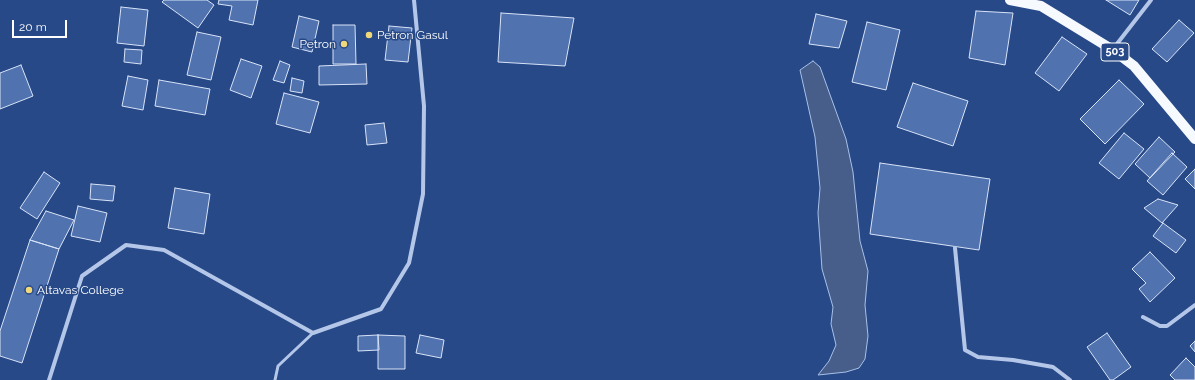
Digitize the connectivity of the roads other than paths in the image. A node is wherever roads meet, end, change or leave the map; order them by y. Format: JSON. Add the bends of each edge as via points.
{"nodes":[{"id":1,"x":414,"y":0,"type":"edge"},
{"id":2,"x":1010,"y":0,"type":"edge"},
{"id":3,"x":1150,"y":0,"type":"edge"},
{"id":4,"x":1112,"y":50,"type":"junction"},
{"id":5,"x":1195,"y":139,"type":"edge"},
{"id":6,"x":955,"y":248,"type":"dead end"},
{"id":7,"x":1195,"y":305,"type":"edge"},
{"id":8,"x":1143,"y":317,"type":"dead end"},
{"id":9,"x":313,"y":333,"type":"junction"},
{"id":10,"x":49,"y":380,"type":"edge"},
{"id":11,"x":275,"y":380,"type":"edge"},
{"id":12,"x":1070,"y":380,"type":"edge"}],
"edges":[{"from":1,"to":9,"type":"street","via":[[424,106],[423,194],[408,263],[381,309]]},
{"from":2,"to":4,"type":"main road","number":"503","via":[[1041,6]]},
{"from":3,"to":4,"type":"street"},
{"from":4,"to":5,"type":"main road","number":"503","via":[[1134,66]]},
{"from":6,"to":12,"type":"street","via":[[965,350],[978,357],[1053,367]]},
{"from":7,"to":8,"type":"street","via":[[1167,326],[1160,326]]},
{"from":9,"to":10,"type":"street","via":[[164,250],[126,245],[82,276]]},
{"from":9,"to":11,"type":"lane","via":[[278,366]]}]}
